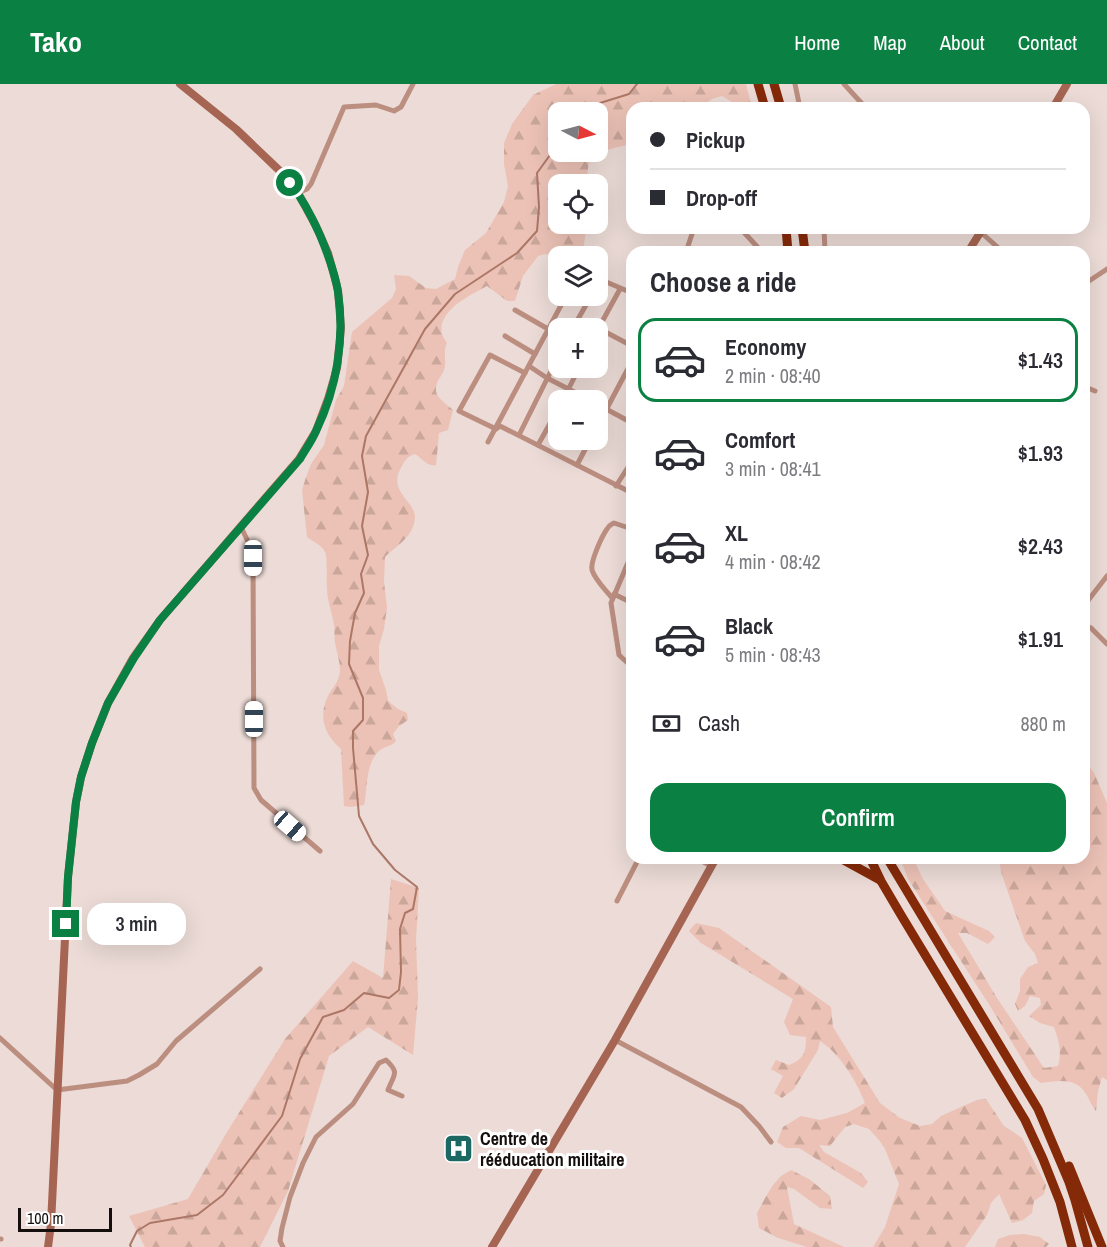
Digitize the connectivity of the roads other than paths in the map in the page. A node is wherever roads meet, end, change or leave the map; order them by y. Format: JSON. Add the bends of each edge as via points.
{"nodes":[{"id":1,"x":180,"y":84,"type":"edge"},
{"id":2,"x":413,"y":84,"type":"edge"},
{"id":3,"x":758,"y":84,"type":"edge"},
{"id":4,"x":774,"y":84,"type":"edge"},
{"id":5,"x":795,"y":84,"type":"edge"},
{"id":6,"x":844,"y":84,"type":"edge"},
{"id":7,"x":1067,"y":84,"type":"edge"},
{"id":8,"x":763,"y":102,"type":"edge"},
{"id":9,"x":779,"y":102,"type":"edge"},
{"id":10,"x":799,"y":102,"type":"edge"},
{"id":11,"x":860,"y":102,"type":"edge"},
{"id":12,"x":1056,"y":102,"type":"edge"},
{"id":13,"x":298,"y":193,"type":"junction"},
{"id":14,"x":746,"y":234,"type":"edge"},
{"id":15,"x":985,"y":234,"type":"edge"},
{"id":16,"x":756,"y":246,"type":"edge"},
{"id":17,"x":997,"y":246,"type":"edge"},
{"id":18,"x":1107,"y":269,"type":"edge"},
{"id":19,"x":1090,"y":280,"type":"edge"},
{"id":20,"x":608,"y":284,"type":"edge"},
{"id":21,"x":620,"y":289,"type":"junction"},
{"id":22,"x":626,"y":291,"type":"edge"},
{"id":23,"x":515,"y":310,"type":"dead end"},
{"id":24,"x":604,"y":318,"type":"edge"},
{"id":25,"x":548,"y":329,"type":"joint"},
{"id":26,"x":608,"y":334,"type":"edge"},
{"id":27,"x":505,"y":336,"type":"dead end"},
{"id":28,"x":626,"y":343,"type":"edge"},
{"id":29,"x":535,"y":354,"type":"junction"},
{"id":30,"x":529,"y":366,"type":"junction"},
{"id":31,"x":626,"y":373,"type":"edge"},
{"id":32,"x":525,"y":374,"type":"junction"},
{"id":33,"x":547,"y":378,"type":"junction"},
{"id":34,"x":574,"y":378,"type":"edge"},
{"id":35,"x":569,"y":390,"type":"joint"},
{"id":36,"x":1090,"y":390,"type":"edge"},
{"id":37,"x":1095,"y":392,"type":"dead end"},
{"id":38,"x":608,"y":407,"type":"edge"},
{"id":39,"x":608,"y":410,"type":"edge"},
{"id":40,"x":626,"y":420,"type":"edge"},
{"id":41,"x":548,"y":427,"type":"edge"},
{"id":42,"x":495,"y":429,"type":"junction"},
{"id":43,"x":519,"y":435,"type":"junction"},
{"id":44,"x":488,"y":442,"type":"dead end"},
{"id":45,"x":538,"y":445,"type":"junction"},
{"id":46,"x":585,"y":450,"type":"edge"},
{"id":47,"x":577,"y":465,"type":"junction"},
{"id":48,"x":626,"y":470,"type":"edge"},
{"id":49,"x":616,"y":486,"type":"junction"},
{"id":50,"x":626,"y":491,"type":"edge"},
{"id":51,"x":241,"y":527,"type":"junction"},
{"id":52,"x":626,"y":527,"type":"edge"},
{"id":53,"x":626,"y":567,"type":"edge"},
{"id":54,"x":1107,"y":576,"type":"edge"},
{"id":55,"x":613,"y":596,"type":"junction"},
{"id":56,"x":1090,"y":598,"type":"edge"},
{"id":57,"x":626,"y":601,"type":"edge"},
{"id":58,"x":1090,"y":628,"type":"edge"},
{"id":59,"x":1107,"y":644,"type":"edge"},
{"id":60,"x":626,"y":661,"type":"edge"},
{"id":61,"x":320,"y":851,"type":"dead end"},
{"id":62,"x":636,"y":864,"type":"edge"},
{"id":63,"x":707,"y":864,"type":"edge"},
{"id":64,"x":851,"y":864,"type":"edge"},
{"id":65,"x":873,"y":864,"type":"edge"},
{"id":66,"x":891,"y":864,"type":"edge"},
{"id":67,"x":711,"y":866,"type":"joint"},
{"id":68,"x":881,"y":881,"type":"junction"},
{"id":69,"x":617,"y":901,"type":"dead end"},
{"id":70,"x":260,"y":969,"type":"dead end"},
{"id":71,"x":0,"y":1038,"type":"edge"},
{"id":72,"x":615,"y":1040,"type":"junction"},
{"id":73,"x":57,"y":1090,"type":"junction"},
{"id":74,"x":402,"y":1096,"type":"dead end"},
{"id":75,"x":1044,"y":1122,"type":"junction"},
{"id":76,"x":771,"y":1142,"type":"dead end"},
{"id":77,"x":48,"y":1247,"type":"edge"},
{"id":78,"x":283,"y":1247,"type":"edge"},
{"id":79,"x":492,"y":1247,"type":"edge"},
{"id":80,"x":1072,"y":1247,"type":"edge"},
{"id":81,"x":1088,"y":1247,"type":"edge"},
{"id":82,"x":1102,"y":1247,"type":"edge"}],
"edges":[{"from":1,"to":13,"type":"main road","via":[[236,129]]},
{"from":2,"to":13,"type":"street","via":[[401,107],[394,111],[376,105],[344,107],[311,184]]},
{"from":3,"to":8,"type":"highway"},
{"from":4,"to":9,"type":"highway"},
{"from":5,"to":10,"type":"street"},
{"from":6,"to":11,"type":"street"},
{"from":7,"to":12,"type":"main road"},
{"from":13,"to":51,"type":"main road","via":[[328,253],[338,290],[341,328],[337,368],[316,431],[300,459]]},
{"from":14,"to":16,"type":"street"},
{"from":15,"to":17,"type":"street"},
{"from":18,"to":19,"type":"street"},
{"from":20,"to":21,"type":"street"},
{"from":21,"to":22,"type":"street"},
{"from":21,"to":24,"type":"street"},
{"from":23,"to":25,"type":"street"},
{"from":25,"to":29,"type":"street"},
{"from":26,"to":28,"type":"street"},
{"from":27,"to":29,"type":"street"},
{"from":29,"to":30,"type":"street"},
{"from":30,"to":32,"type":"street"},
{"from":30,"to":33,"type":"street"},
{"from":31,"to":38,"type":"street"},
{"from":32,"to":42,"type":"street"},
{"from":32,"to":42,"type":"street","via":[[490,355],[459,411]]},
{"from":33,"to":35,"type":"street"},
{"from":33,"to":43,"type":"street"},
{"from":34,"to":35,"type":"street"},
{"from":36,"to":37,"type":"street"},
{"from":39,"to":40,"type":"street"},
{"from":41,"to":45,"type":"street"},
{"from":42,"to":43,"type":"street","via":[[500,426]]},
{"from":42,"to":44,"type":"street"},
{"from":43,"to":45,"type":"street"},
{"from":45,"to":47,"type":"street"},
{"from":46,"to":47,"type":"street"},
{"from":47,"to":49,"type":"street"},
{"from":48,"to":49,"type":"street"},
{"from":49,"to":50,"type":"street"},
{"from":51,"to":61,"type":"street","via":[[253,558],[254,788],[261,800]]},
{"from":51,"to":73,"type":"main road","via":[[160,620],[134,658],[108,703],[88,754],[76,802],[68,877]]},
{"from":52,"to":55,"type":"street","via":[[611,524],[592,565],[592,571]]},
{"from":53,"to":55,"type":"street"},
{"from":54,"to":56,"type":"street"},
{"from":55,"to":57,"type":"street"},
{"from":55,"to":60,"type":"street","via":[[619,655]]},
{"from":58,"to":59,"type":"street"},
{"from":62,"to":69,"type":"street"},
{"from":63,"to":67,"type":"street"},
{"from":64,"to":68,"type":"highway"},
{"from":65,"to":68,"type":"highway"},
{"from":66,"to":75,"type":"highway"},
{"from":67,"to":72,"type":"main road"},
{"from":68,"to":80,"type":"highway","via":[[1025,1120],[1060,1202]]},
{"from":70,"to":73,"type":"street","via":[[176,1041],[157,1064],[139,1075],[127,1081]]},
{"from":71,"to":73,"type":"street"},
{"from":72,"to":76,"type":"street","via":[[741,1107]]},
{"from":72,"to":79,"type":"main road"},
{"from":73,"to":77,"type":"main road"},
{"from":74,"to":78,"type":"street","via":[[388,1090],[394,1068],[386,1060],[379,1063],[354,1104],[316,1137],[290,1197],[280,1241]]},
{"from":75,"to":81,"type":"highway","via":[[1075,1200]]},
{"from":75,"to":82,"type":"highway","via":[[1071,1170]]}]}
